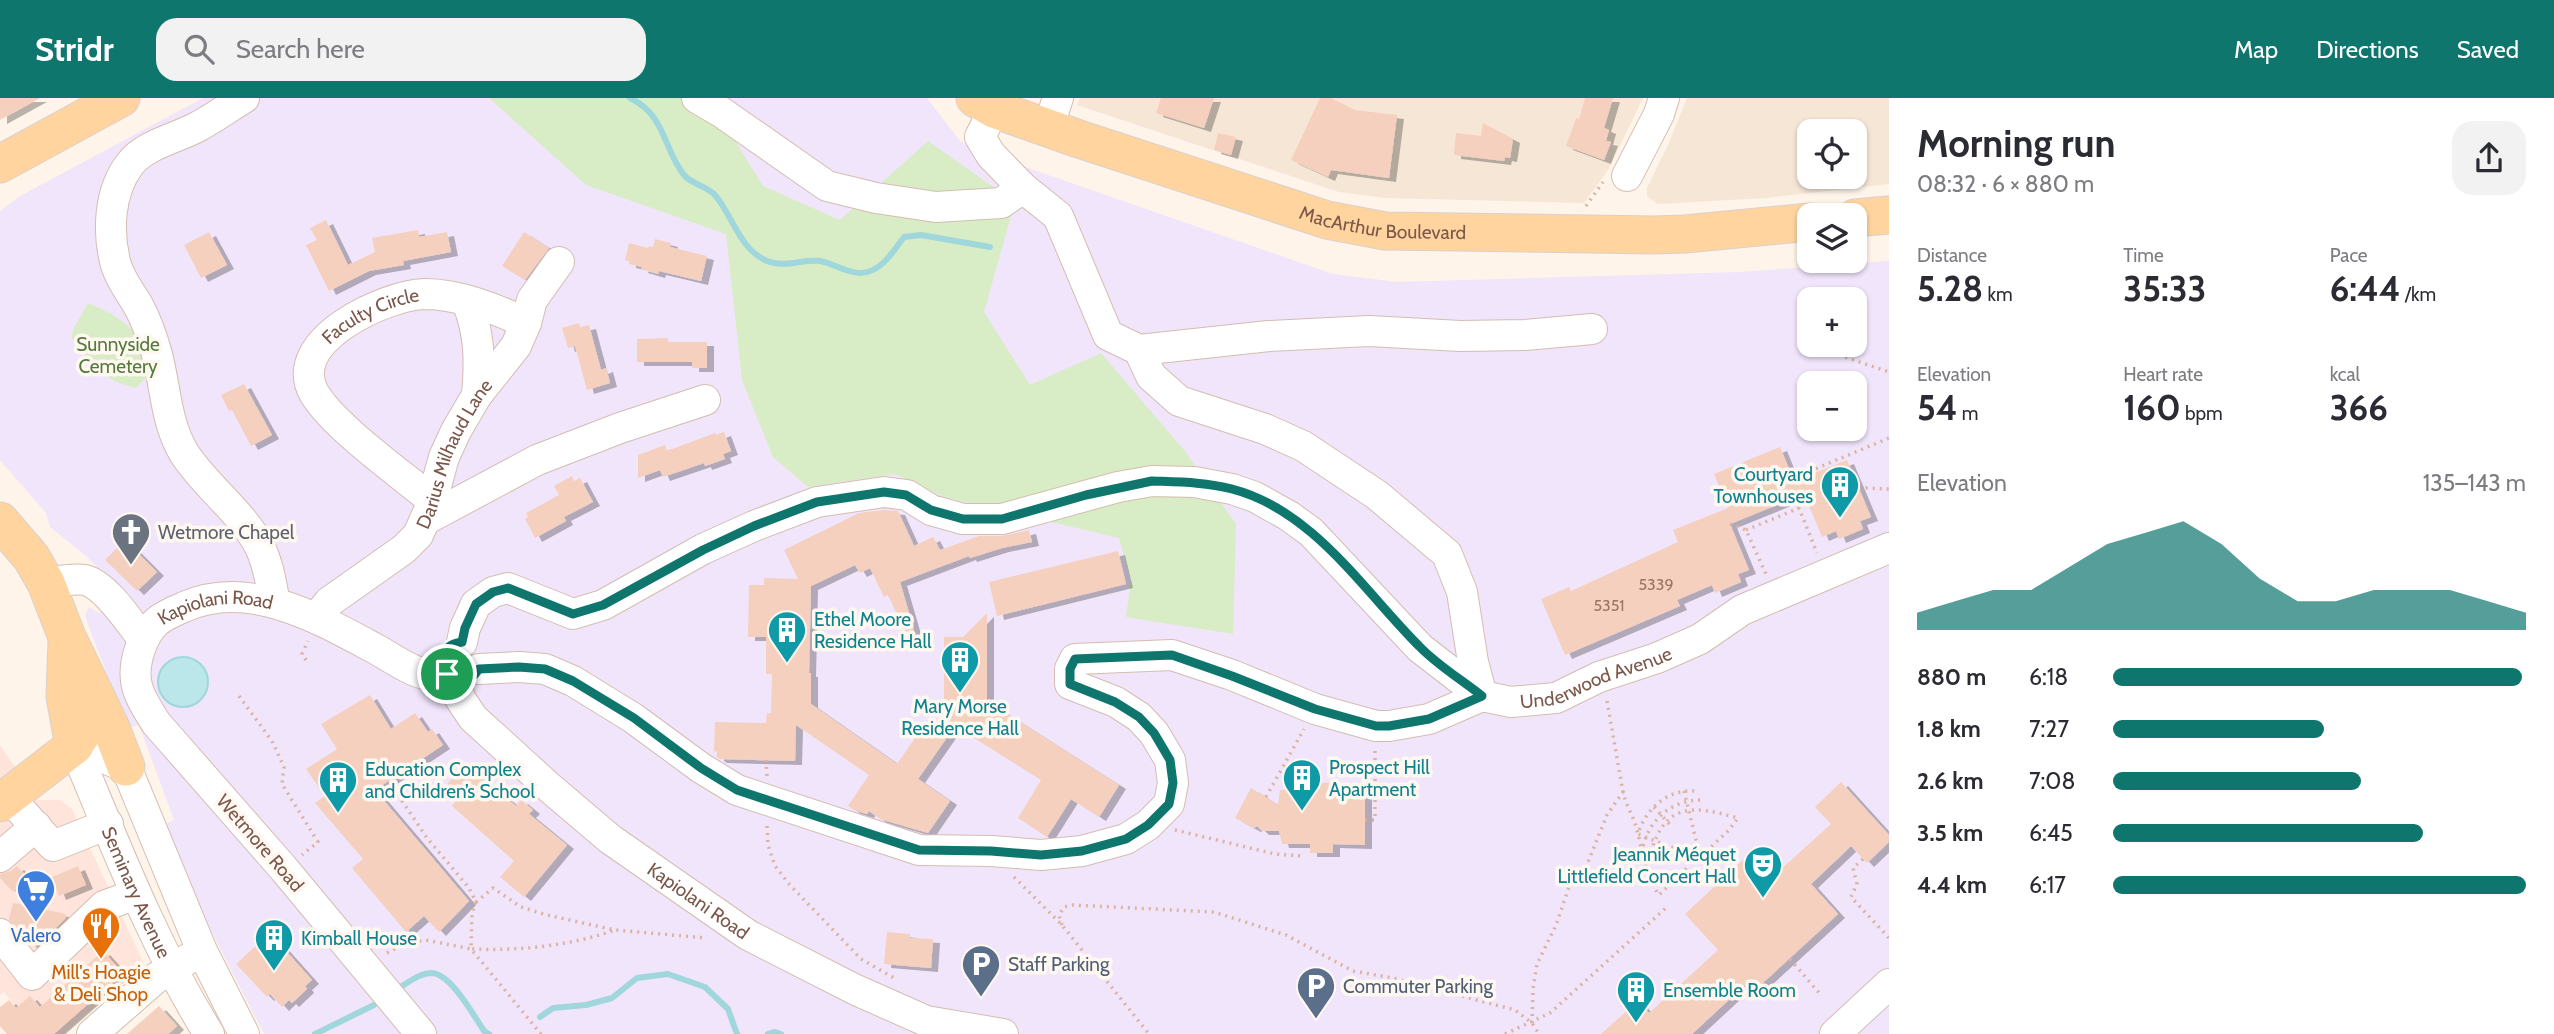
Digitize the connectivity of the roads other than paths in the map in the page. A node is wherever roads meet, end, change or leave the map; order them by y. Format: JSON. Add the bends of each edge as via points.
{"nodes":[{"id":1,"x":121,"y":98,"type":"edge"},
{"id":2,"x":244,"y":98,"type":"edge"},
{"id":3,"x":697,"y":98,"type":"edge"},
{"id":4,"x":1664,"y":98,"type":"edge"},
{"id":5,"x":984,"y":103,"type":"edge"},
{"id":6,"x":1053,"y":113,"type":"edge"},
{"id":7,"x":0,"y":164,"type":"edge"},
{"id":8,"x":1627,"y":176,"type":"dead end"},
{"id":9,"x":1023,"y":188,"type":"junction"},
{"id":10,"x":1889,"y":215,"type":"edge"},
{"id":11,"x":1867,"y":217,"type":"edge"},
{"id":12,"x":1797,"y":223,"type":"edge"},
{"id":13,"x":559,"y":262,"type":"dead end"},
{"id":14,"x":467,"y":302,"type":"junction"},
{"id":15,"x":526,"y":323,"type":"junction"},
{"id":16,"x":1591,"y":329,"type":"dead end"},
{"id":17,"x":1139,"y":350,"type":"junction"},
{"id":18,"x":477,"y":395,"type":"junction"},
{"id":19,"x":705,"y":400,"type":"dead end"},
{"id":20,"x":428,"y":510,"type":"junction"},
{"id":21,"x":0,"y":521,"type":"edge"},
{"id":22,"x":1889,"y":548,"type":"edge"},
{"id":23,"x":46,"y":583,"type":"junction"},
{"id":24,"x":275,"y":603,"type":"junction"},
{"id":25,"x":315,"y":623,"type":"junction"},
{"id":26,"x":67,"y":638,"type":"junction"},
{"id":27,"x":143,"y":639,"type":"junction"},
{"id":28,"x":460,"y":674,"type":"junction"},
{"id":29,"x":91,"y":688,"type":"junction"},
{"id":30,"x":1482,"y":696,"type":"junction"},
{"id":31,"x":74,"y":746,"type":"junction"},
{"id":32,"x":126,"y":767,"type":"junction"},
{"id":33,"x":4,"y":799,"type":"edge"},
{"id":34,"x":107,"y":824,"type":"junction"},
{"id":35,"x":36,"y":826,"type":"junction"},
{"id":36,"x":0,"y":858,"type":"edge"},
{"id":37,"x":136,"y":894,"type":"junction"},
{"id":38,"x":0,"y":934,"type":"edge"},
{"id":39,"x":202,"y":951,"type":"junction"},
{"id":40,"x":172,"y":968,"type":"junction"},
{"id":41,"x":1889,"y":984,"type":"edge"},
{"id":42,"x":973,"y":1032,"type":"edge"},
{"id":43,"x":92,"y":1034,"type":"edge"},
{"id":44,"x":209,"y":1034,"type":"edge"},
{"id":45,"x":244,"y":1034,"type":"edge"},
{"id":46,"x":421,"y":1034,"type":"edge"},
{"id":47,"x":1003,"y":1034,"type":"edge"},
{"id":48,"x":1835,"y":1034,"type":"edge"}],
"edges":[{"from":1,"to":7,"type":"main road"},
{"from":2,"to":24,"type":"street","via":[[202,125],[145,150],[131,162],[117,185],[111,211],[112,243],[117,266],[140,309],[161,367],[171,426],[185,454],[259,544],[269,566]]},
{"from":3,"to":9,"type":"street","via":[[827,186],[936,207],[1001,203]]},
{"from":4,"to":8,"type":"street"},
{"from":5,"to":6,"type":"main road","name":"MacArthur Boulevard"},
{"from":5,"to":9,"type":"street","via":[[980,137]]},
{"from":6,"to":12,"type":"main road","name":"MacArthur Boulevard","via":[[1326,220],[1358,228],[1662,234]]},
{"from":9,"to":17,"type":"street","via":[[1058,216],[1108,335]]},
{"from":10,"to":11,"type":"main road"},
{"from":13,"to":15,"type":"street","name":"Darius Milhaud Lane","via":[[532,300]]},
{"from":14,"to":15,"type":"street","name":"Faculty Circle"},
{"from":14,"to":18,"type":"street","via":[[478,345]]},
{"from":14,"to":20,"type":"street","name":"Faculty Circle","via":[[424,294],[387,301],[320,344],[309,367],[313,391],[326,408]]},
{"from":15,"to":18,"type":"street","name":"Darius Milhaud Lane","via":[[516,346]]},
{"from":16,"to":17,"type":"street","via":[[1460,336],[1369,331]]},
{"from":17,"to":30,"type":"street","via":[[1151,376],[1179,401],[1303,446],[1377,495],[1447,554],[1462,592]]},
{"from":18,"to":20,"type":"street","name":"Darius Milhaud Lane","via":[[444,457]]},
{"from":19,"to":20,"type":"street","via":[[537,460]]},
{"from":20,"to":25,"type":"street","name":"Darius Milhaud Lane","via":[[418,535],[404,549],[329,602]]},
{"from":21,"to":23,"type":"main road"},
{"from":22,"to":30,"type":"street","name":"Underwood Avenue","via":[[1742,610],[1689,644],[1556,698],[1511,702]]},
{"from":23,"to":26,"type":"main road"},
{"from":23,"to":27,"type":"street","name":"Kapiolani Road","via":[[87,580],[99,587]]},
{"from":24,"to":25,"type":"street","name":"Kapiolani Road"},
{"from":24,"to":27,"type":"street","name":"Kapiolani Road","via":[[212,598],[159,618]]},
{"from":25,"to":28,"type":"street","name":"Kapiolani Road","via":[[423,674]]},
{"from":26,"to":29,"type":"main road"},
{"from":26,"to":31,"type":"main road","via":[[65,696]]},
{"from":27,"to":46,"type":"street","name":"Wetmore Road","via":[[134,665],[139,696],[156,723]]},
{"from":28,"to":30,"type":"street","name":"Underwood Avenue","via":[[443,662],[446,650],[462,642],[476,604],[493,592],[508,588],[573,614],[603,605],[754,526],[817,502],[884,492],[906,495],[931,510],[963,519],[1002,519],[1152,481],[1232,489],[1255,497],[1311,532],[1420,648]]},
{"from":28,"to":30,"type":"street","via":[[519,667],[545,669],[634,718],[737,790],[919,850],[1041,855],[1082,851],[1126,839],[1169,804],[1173,783],[1170,760],[1139,717],[1070,684],[1075,659],[1172,655],[1315,709],[1376,726],[1429,719]]},
{"from":28,"to":42,"type":"street","name":"Kapiolani Road","via":[[461,700],[473,718],[610,839],[748,935],[926,1021]]},
{"from":29,"to":31,"type":"main road","via":[[89,716]]},
{"from":29,"to":32,"type":"main road"},
{"from":31,"to":32,"type":"street"},
{"from":31,"to":33,"type":"main road"},
{"from":31,"to":34,"type":"street","name":"Seminary Avenue"},
{"from":32,"to":39,"type":"street","name":"Seminary Avenue"},
{"from":33,"to":35,"type":"street"},
{"from":34,"to":35,"type":"street","via":[[54,846]]},
{"from":34,"to":37,"type":"street","name":"Seminary Avenue"},
{"from":35,"to":36,"type":"street"},
{"from":37,"to":38,"type":"street","via":[[104,906],[32,975]]},
{"from":37,"to":40,"type":"street","name":"Seminary Avenue"},
{"from":39,"to":40,"type":"street"},
{"from":39,"to":45,"type":"street","name":"Seminary Avenue"},
{"from":40,"to":43,"type":"street"},
{"from":40,"to":44,"type":"street","name":"Seminary Avenue"},
{"from":41,"to":48,"type":"street"},
{"from":42,"to":47,"type":"street","name":"Kapiolani Road"}]}
